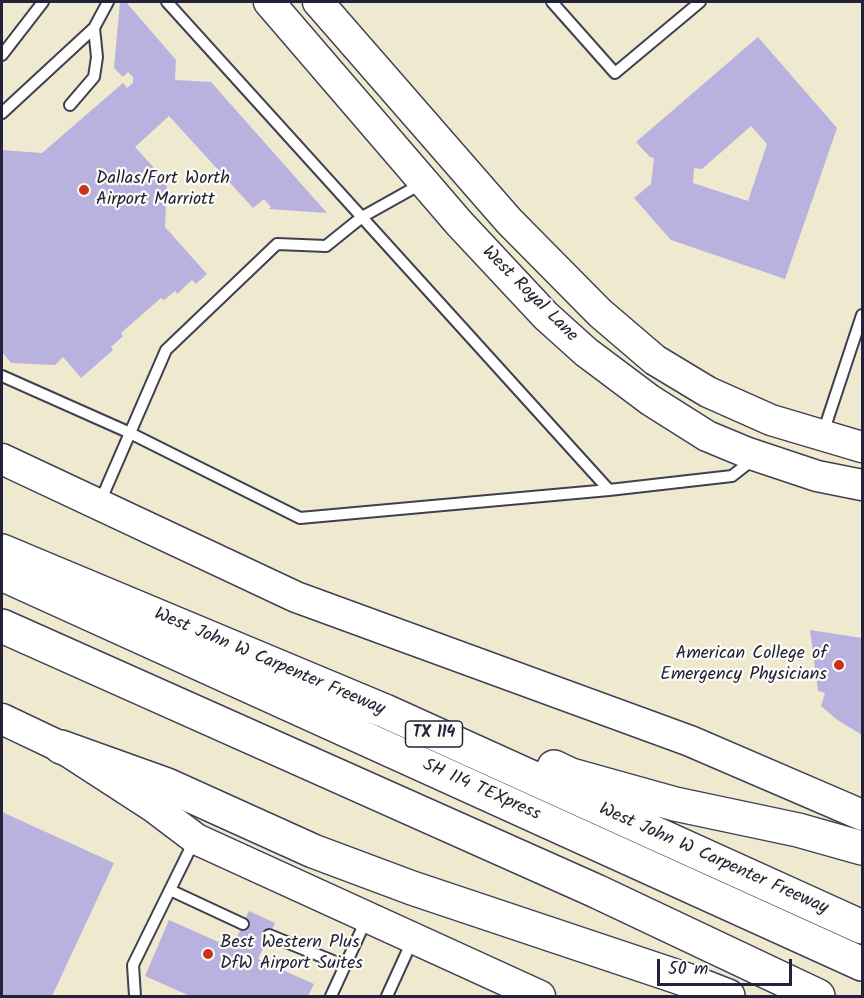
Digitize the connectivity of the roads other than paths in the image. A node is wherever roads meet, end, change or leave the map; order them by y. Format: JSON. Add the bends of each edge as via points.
{"nodes":[{"id":1,"x":43,"y":2,"type":"edge"},
{"id":2,"x":108,"y":2,"type":"edge"},
{"id":3,"x":167,"y":2,"type":"edge"},
{"id":4,"x":269,"y":2,"type":"edge"},
{"id":5,"x":318,"y":2,"type":"edge"},
{"id":6,"x":552,"y":2,"type":"edge"},
{"id":7,"x":700,"y":2,"type":"edge"},
{"id":8,"x":94,"y":28,"type":"junction"},
{"id":9,"x":2,"y":56,"type":"edge"},
{"id":10,"x":70,"y":105,"type":"dead end"},
{"id":11,"x":2,"y":113,"type":"edge"},
{"id":12,"x":454,"y":158,"type":"junction"},
{"id":13,"x":424,"y":182,"type":"junction"},
{"id":14,"x":362,"y":217,"type":"junction"},
{"id":15,"x":862,"y":315,"type":"edge"},
{"id":16,"x":2,"y":376,"type":"edge"},
{"id":17,"x":771,"y":420,"type":"junction"},
{"id":18,"x":128,"y":432,"type":"junction"},
{"id":19,"x":822,"y":436,"type":"junction"},
{"id":20,"x":862,"y":447,"type":"edge"},
{"id":21,"x":758,"y":457,"type":"junction"},
{"id":22,"x":2,"y":459,"type":"edge"},
{"id":23,"x":862,"y":485,"type":"edge"},
{"id":24,"x":609,"y":490,"type":"junction"},
{"id":25,"x":99,"y":505,"type":"junction"},
{"id":26,"x":2,"y":551,"type":"edge"},
{"id":27,"x":2,"y":574,"type":"edge"},
{"id":28,"x":2,"y":626,"type":"edge"},
{"id":29,"x":385,"y":711,"type":"junction"},
{"id":30,"x":2,"y":720,"type":"edge"},
{"id":31,"x":61,"y":747,"type":"junction"},
{"id":32,"x":862,"y":815,"type":"edge"},
{"id":33,"x":196,"y":839,"type":"junction"},
{"id":34,"x":862,"y":848,"type":"edge"},
{"id":35,"x":170,"y":890,"type":"junction"},
{"id":36,"x":367,"y":918,"type":"junction"},
{"id":37,"x":243,"y":924,"type":"dead end"},
{"id":38,"x":862,"y":927,"type":"edge"},
{"id":39,"x":268,"y":936,"type":"dead end"},
{"id":40,"x":413,"y":939,"type":"junction"},
{"id":41,"x":862,"y":964,"type":"edge"},
{"id":42,"x":345,"y":966,"type":"junction"},
{"id":43,"x":135,"y":996,"type":"edge"},
{"id":44,"x":331,"y":996,"type":"edge"},
{"id":45,"x":387,"y":996,"type":"edge"},
{"id":46,"x":540,"y":996,"type":"edge"},
{"id":47,"x":728,"y":996,"type":"edge"},
{"id":48,"x":818,"y":996,"type":"edge"}],
"edges":[{"from":1,"to":9,"type":"lane"},
{"from":2,"to":8,"type":"lane"},
{"from":3,"to":14,"type":"lane"},
{"from":4,"to":13,"type":"main road","name":"West Royal Lane"},
{"from":5,"to":12,"type":"main road","name":"West Royal Lane"},
{"from":6,"to":7,"type":"lane","via":[[615,73]]},
{"from":8,"to":10,"type":"lane","via":[[94,77]]},
{"from":8,"to":11,"type":"lane"},
{"from":12,"to":13,"type":"main road"},
{"from":12,"to":17,"type":"main road","name":"West Royal Lane","via":[[558,272],[655,360],[708,392]]},
{"from":13,"to":14,"type":"lane"},
{"from":13,"to":21,"type":"main road","name":"West Royal Lane","via":[[502,270],[586,352],[707,436]]},
{"from":14,"to":18,"type":"lane","via":[[326,246],[277,244],[166,350]]},
{"from":14,"to":24,"type":"lane"},
{"from":15,"to":19,"type":"lane"},
{"from":16,"to":18,"type":"lane"},
{"from":17,"to":19,"type":"main road","name":"West Royal Lane"},
{"from":17,"to":21,"type":"main road"},
{"from":18,"to":24,"type":"lane","via":[[300,518]]},
{"from":18,"to":25,"type":"lane"},
{"from":19,"to":20,"type":"main road","name":"West Royal Lane"},
{"from":21,"to":23,"type":"main road","name":"West Royal Lane","via":[[817,476]]},
{"from":21,"to":24,"type":"lane","via":[[732,476]]},
{"from":22,"to":25,"type":"main road"},
{"from":25,"to":32,"type":"main road","via":[[296,597],[690,741]]},
{"from":26,"to":29,"type":"highway","name":"West John W Carpenter Freeway","number":"TX 114"},
{"from":27,"to":41,"type":"highway","name":"SH 114 TEXpress"},
{"from":28,"to":48,"type":"highway","via":[[596,891]]},
{"from":29,"to":34,"type":"highway","via":[[430,711],[572,775]]},
{"from":29,"to":38,"type":"highway","name":"West John W Carpenter Freeway","number":"TX 114"},
{"from":30,"to":31,"type":"main road"},
{"from":31,"to":33,"type":"main road"},
{"from":31,"to":47,"type":"highway","via":[[167,785],[313,851],[412,888]]},
{"from":33,"to":35,"type":"lane"},
{"from":33,"to":36,"type":"main road"},
{"from":35,"to":37,"type":"lane"},
{"from":35,"to":43,"type":"lane","via":[[133,965]]},
{"from":36,"to":40,"type":"main road"},
{"from":36,"to":42,"type":"lane"},
{"from":39,"to":42,"type":"lane"},
{"from":40,"to":45,"type":"lane"},
{"from":40,"to":46,"type":"main road"},
{"from":42,"to":44,"type":"lane"}]}
